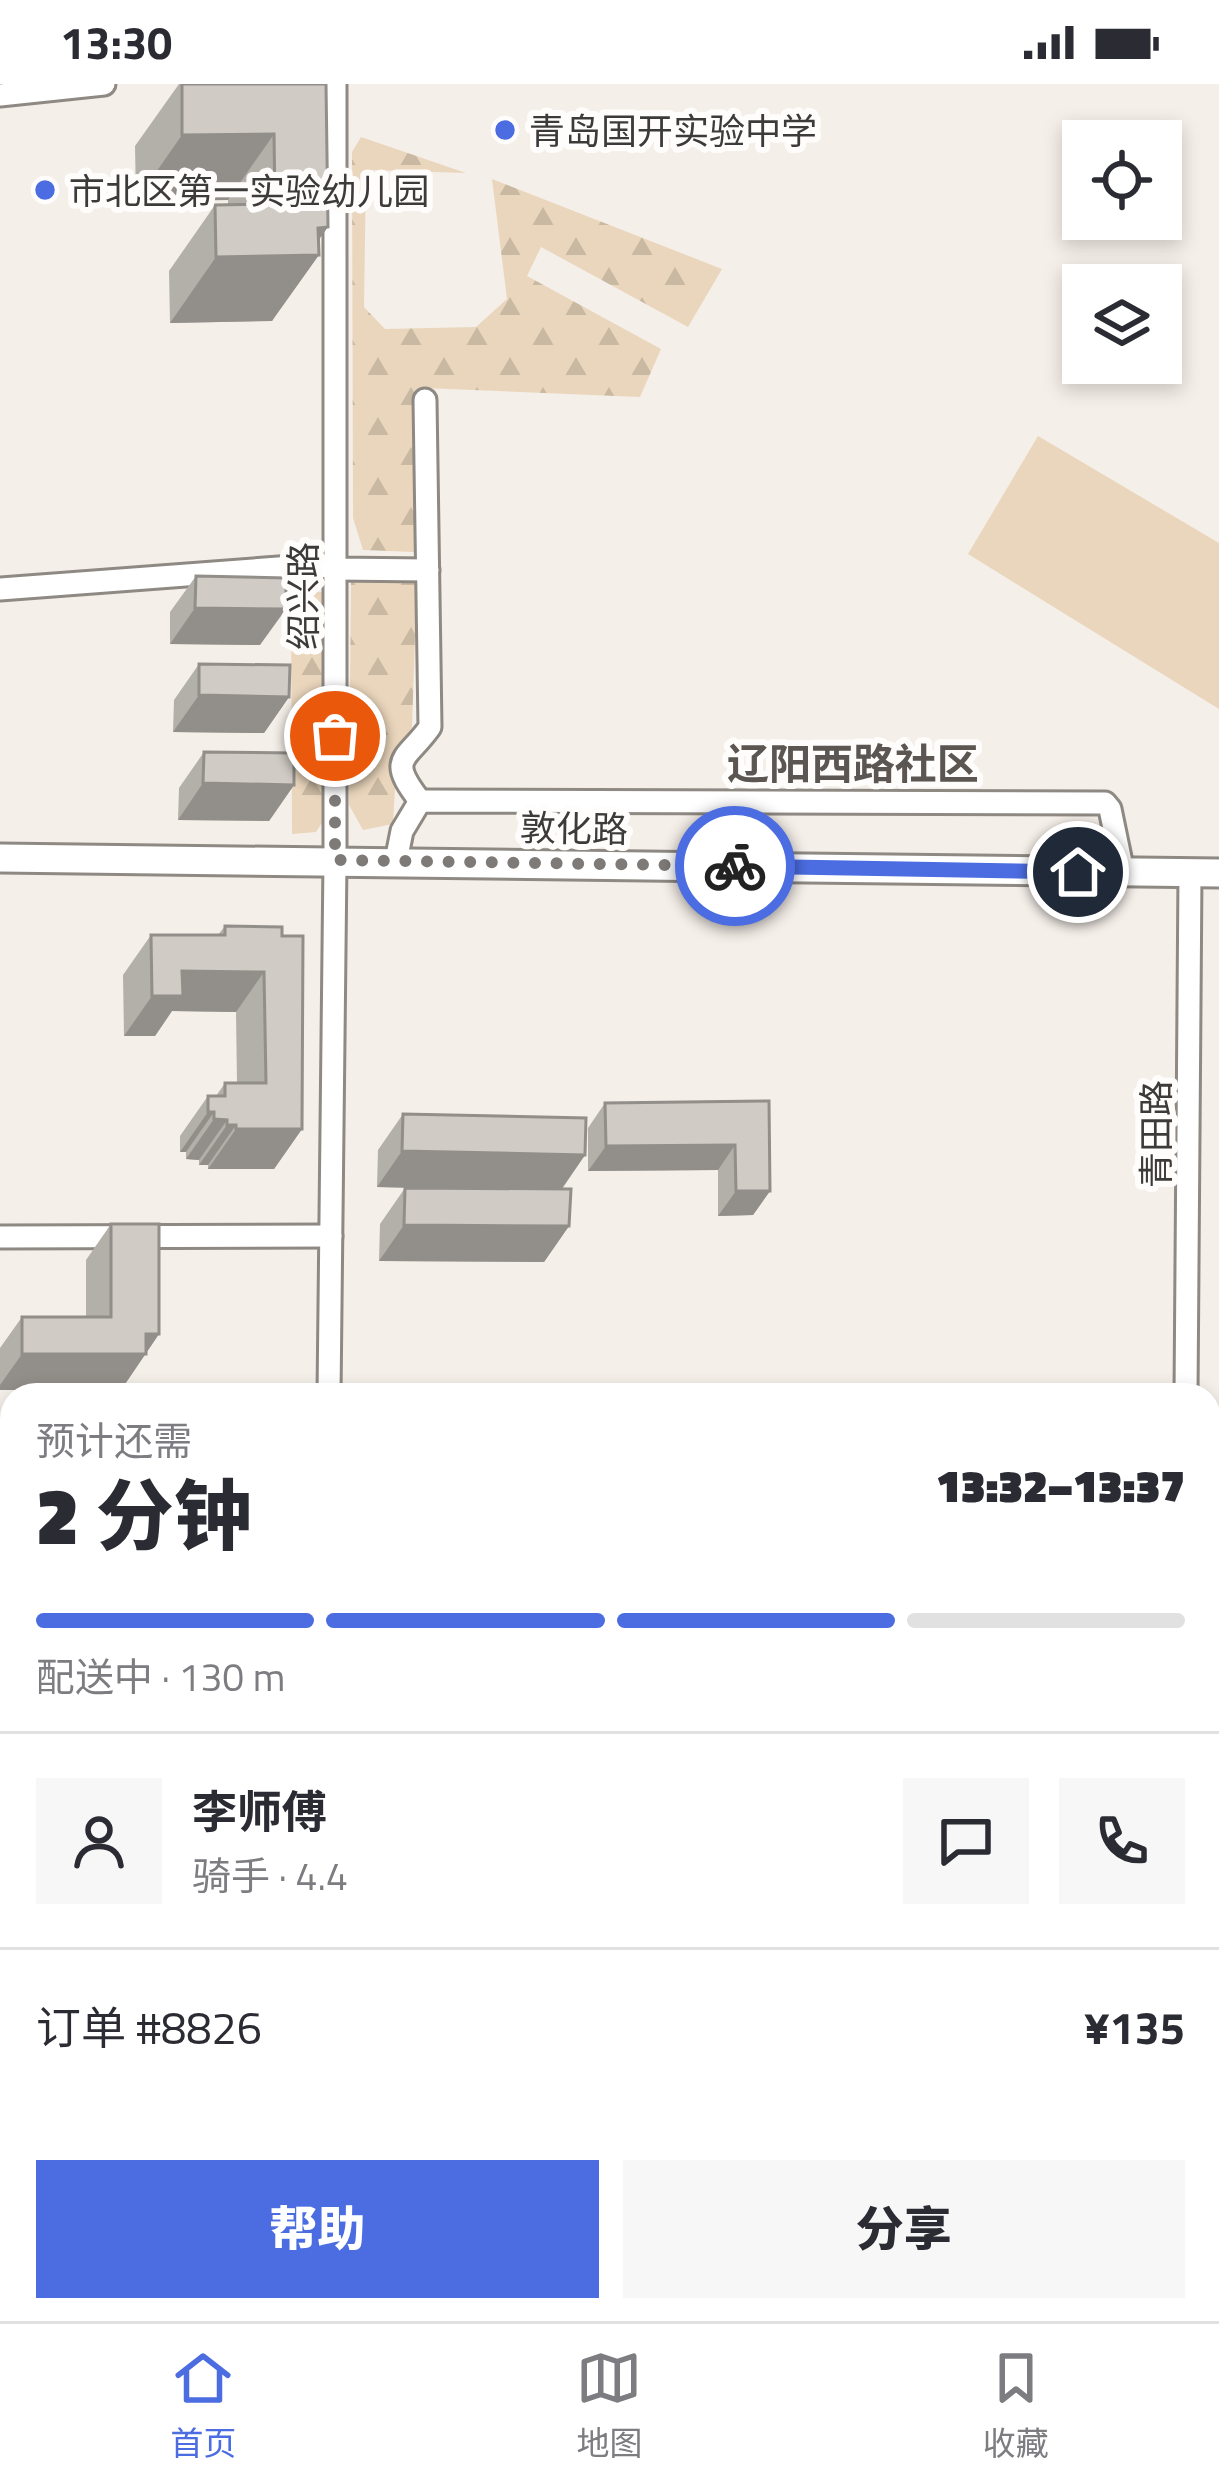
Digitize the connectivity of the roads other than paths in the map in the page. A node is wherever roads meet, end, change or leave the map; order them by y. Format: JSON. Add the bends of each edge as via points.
{"nodes":[{"id":1,"x":104,"y":84,"type":"edge"},
{"id":2,"x":335,"y":84,"type":"edge"},
{"id":3,"x":0,"y":95,"type":"edge"},
{"id":4,"x":425,"y":400,"type":"dead end"},
{"id":5,"x":335,"y":569,"type":"junction"},
{"id":6,"x":428,"y":570,"type":"junction"},
{"id":7,"x":0,"y":589,"type":"edge"},
{"id":8,"x":420,"y":801,"type":"junction"},
{"id":9,"x":0,"y":858,"type":"edge"},
{"id":10,"x":335,"y":860,"type":"junction"},
{"id":11,"x":396,"y":861,"type":"junction"},
{"id":12,"x":1124,"y":872,"type":"junction"},
{"id":13,"x":1190,"y":873,"type":"junction"},
{"id":14,"x":1219,"y":874,"type":"edge"},
{"id":15,"x":331,"y":1236,"type":"junction"},
{"id":16,"x":0,"y":1237,"type":"edge"},
{"id":17,"x":329,"y":1383,"type":"edge"},
{"id":18,"x":1186,"y":1383,"type":"edge"}],
"edges":[{"from":1,"to":3,"type":"street"},
{"from":2,"to":5,"type":"street","name":"绍兴路"},
{"from":4,"to":6,"type":"street"},
{"from":5,"to":6,"type":"street"},
{"from":5,"to":7,"type":"street"},
{"from":5,"to":10,"type":"street","name":"绍兴路"},
{"from":6,"to":8,"type":"street","via":[[430,727],[402,763]]},
{"from":8,"to":11,"type":"street"},
{"from":8,"to":12,"type":"street","via":[[1105,802]]},
{"from":9,"to":10,"type":"main road","name":"敦化路"},
{"from":10,"to":11,"type":"main road","name":"敦化路"},
{"from":10,"to":15,"type":"street","name":"绍兴路"},
{"from":11,"to":12,"type":"main road","name":"敦化路"},
{"from":12,"to":13,"type":"main road","name":"敦化路"},
{"from":13,"to":14,"type":"main road","name":"敦化路"},
{"from":13,"to":18,"type":"street","name":"青田路"},
{"from":15,"to":16,"type":"street"},
{"from":15,"to":17,"type":"street","name":"绍兴路"}]}
